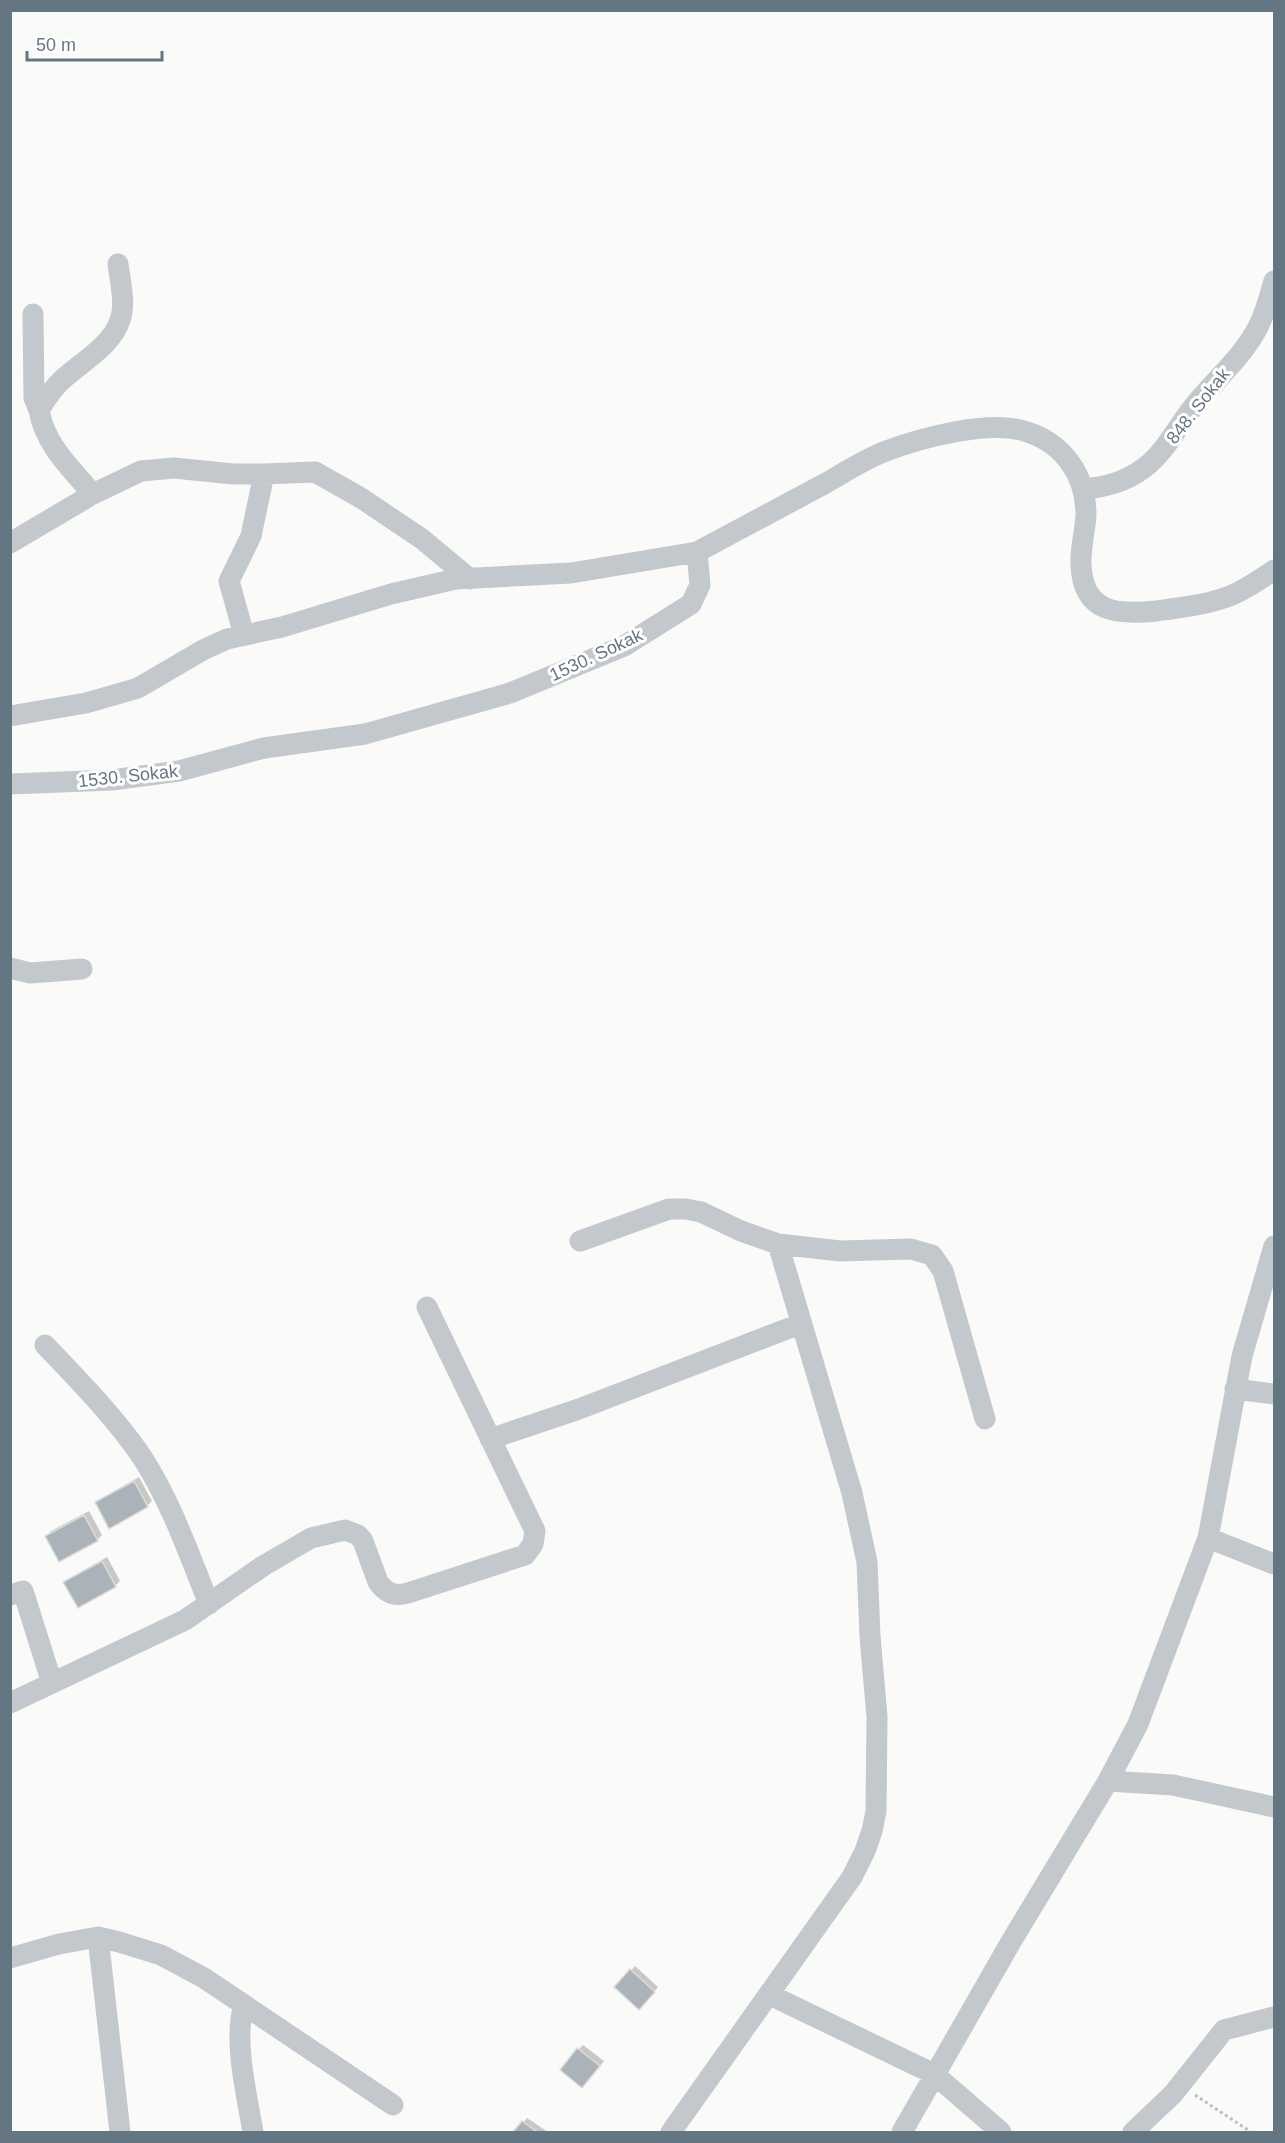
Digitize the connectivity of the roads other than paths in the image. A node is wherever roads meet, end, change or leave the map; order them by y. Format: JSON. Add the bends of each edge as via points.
{"nodes":[{"id":1,"x":118,"y":264,"type":"dead end"},
{"id":2,"x":1275,"y":281,"type":"edge"},
{"id":3,"x":33,"y":314,"type":"dead end"},
{"id":4,"x":39,"y":410,"type":"junction"},
{"id":5,"x":264,"y":474,"type":"junction"},
{"id":6,"x":1084,"y":489,"type":"junction"},
{"id":7,"x":93,"y":494,"type":"junction"},
{"id":8,"x":10,"y":543,"type":"edge"},
{"id":9,"x":697,"y":552,"type":"junction"},
{"id":10,"x":1275,"y":570,"type":"edge"},
{"id":11,"x":470,"y":579,"type":"junction"},
{"id":12,"x":244,"y":635,"type":"junction"},
{"id":13,"x":10,"y":716,"type":"edge"},
{"id":14,"x":10,"y":784,"type":"edge"},
{"id":15,"x":10,"y":968,"type":"edge"},
{"id":16,"x":82,"y":969,"type":"dead end"},
{"id":17,"x":580,"y":1241,"type":"dead end"},
{"id":18,"x":778,"y":1244,"type":"junction"},
{"id":19,"x":1275,"y":1246,"type":"edge"},
{"id":20,"x":427,"y":1308,"type":"dead end"},
{"id":21,"x":800,"y":1324,"type":"junction"},
{"id":22,"x":45,"y":1345,"type":"dead end"},
{"id":23,"x":1235,"y":1389,"type":"junction"},
{"id":24,"x":1275,"y":1394,"type":"edge"},
{"id":25,"x":984,"y":1419,"type":"dead end"},
{"id":26,"x":490,"y":1439,"type":"junction"},
{"id":27,"x":1208,"y":1538,"type":"junction"},
{"id":28,"x":1275,"y":1564,"type":"edge"},
{"id":29,"x":10,"y":1595,"type":"edge"},
{"id":30,"x":209,"y":1604,"type":"junction"},
{"id":31,"x":52,"y":1683,"type":"junction"},
{"id":32,"x":10,"y":1703,"type":"edge"},
{"id":33,"x":1108,"y":1781,"type":"junction"},
{"id":34,"x":1275,"y":1807,"type":"edge"},
{"id":35,"x":98,"y":1937,"type":"junction"},
{"id":36,"x":10,"y":1958,"type":"edge"},
{"id":37,"x":770,"y":1995,"type":"junction"},
{"id":38,"x":244,"y":2005,"type":"junction"},
{"id":39,"x":1275,"y":2017,"type":"edge"},
{"id":40,"x":934,"y":2074,"type":"junction"},
{"id":41,"x":393,"y":2105,"type":"dead end"},
{"id":42,"x":120,"y":2133,"type":"edge"},
{"id":43,"x":253,"y":2133,"type":"edge"},
{"id":44,"x":671,"y":2133,"type":"edge"},
{"id":45,"x":902,"y":2133,"type":"edge"},
{"id":46,"x":1001,"y":2133,"type":"edge"},
{"id":47,"x":1133,"y":2133,"type":"edge"}],
"edges":[{"from":1,"to":4,"type":"street","via":[[120,321],[104,346],[63,379]]},
{"from":2,"to":6,"type":"street","name":"848. Sokak","via":[[1259,325],[1242,351],[1161,452],[1126,480],[1104,488]]},
{"from":3,"to":4,"type":"street","via":[[34,398]]},
{"from":4,"to":7,"type":"street","via":[[46,436]]},
{"from":5,"to":7,"type":"street","via":[[174,468],[141,471]]},
{"from":5,"to":11,"type":"street","via":[[315,471],[422,539]]},
{"from":5,"to":12,"type":"street","via":[[251,536],[229,581]]},
{"from":6,"to":9,"type":"street","via":[[1065,454],[1046,440],[1022,430],[981,428],[884,451]]},
{"from":6,"to":10,"type":"street","via":[[1083,582],[1089,597],[1100,607],[1130,614],[1178,608],[1227,597]]},
{"from":7,"to":8,"type":"street"},
{"from":9,"to":11,"type":"street","via":[[571,573]]},
{"from":9,"to":14,"type":"street","name":"1530. Sokak","via":[[700,585],[691,604],[624,646],[510,693],[365,734],[264,748],[179,771],[112,780]]},
{"from":11,"to":12,"type":"street","via":[[391,594]]},
{"from":12,"to":13,"type":"street","via":[[203,650],[138,688],[86,703]]},
{"from":15,"to":16,"type":"street","via":[[30,973]]},
{"from":17,"to":18,"type":"street","via":[[678,1209],[701,1212]]},
{"from":18,"to":21,"type":"street"},
{"from":18,"to":25,"type":"street","via":[[840,1251],[911,1249],[932,1255],[943,1271]]},
{"from":19,"to":23,"type":"street"},
{"from":20,"to":26,"type":"street"},
{"from":21,"to":26,"type":"street"},
{"from":21,"to":37,"type":"street","via":[[852,1493],[865,1550],[877,1717],[876,1811],[856,1870]]},
{"from":22,"to":30,"type":"street","via":[[113,1418],[143,1459],[170,1510]]},
{"from":23,"to":24,"type":"street"},
{"from":23,"to":27,"type":"street"},
{"from":26,"to":30,"type":"street","via":[[535,1531],[533,1544],[525,1555],[394,1595],[378,1582],[363,1541],[352,1532],[339,1530],[311,1538]]},
{"from":27,"to":28,"type":"street"},
{"from":27,"to":33,"type":"street","via":[[1138,1724]]},
{"from":29,"to":31,"type":"street","via":[[23,1591]]},
{"from":30,"to":31,"type":"street","via":[[184,1620]]},
{"from":31,"to":32,"type":"street"},
{"from":33,"to":34,"type":"street","via":[[1173,1785]]},
{"from":33,"to":40,"type":"street"},
{"from":35,"to":36,"type":"street"},
{"from":35,"to":38,"type":"street","via":[[169,1958]]},
{"from":35,"to":42,"type":"street"},
{"from":37,"to":40,"type":"street"},
{"from":37,"to":44,"type":"street"},
{"from":38,"to":41,"type":"street"},
{"from":38,"to":43,"type":"street","via":[[239,2039]]},
{"from":39,"to":47,"type":"street","via":[[1224,2030]]},
{"from":40,"to":45,"type":"street"},
{"from":40,"to":46,"type":"street"}]}
